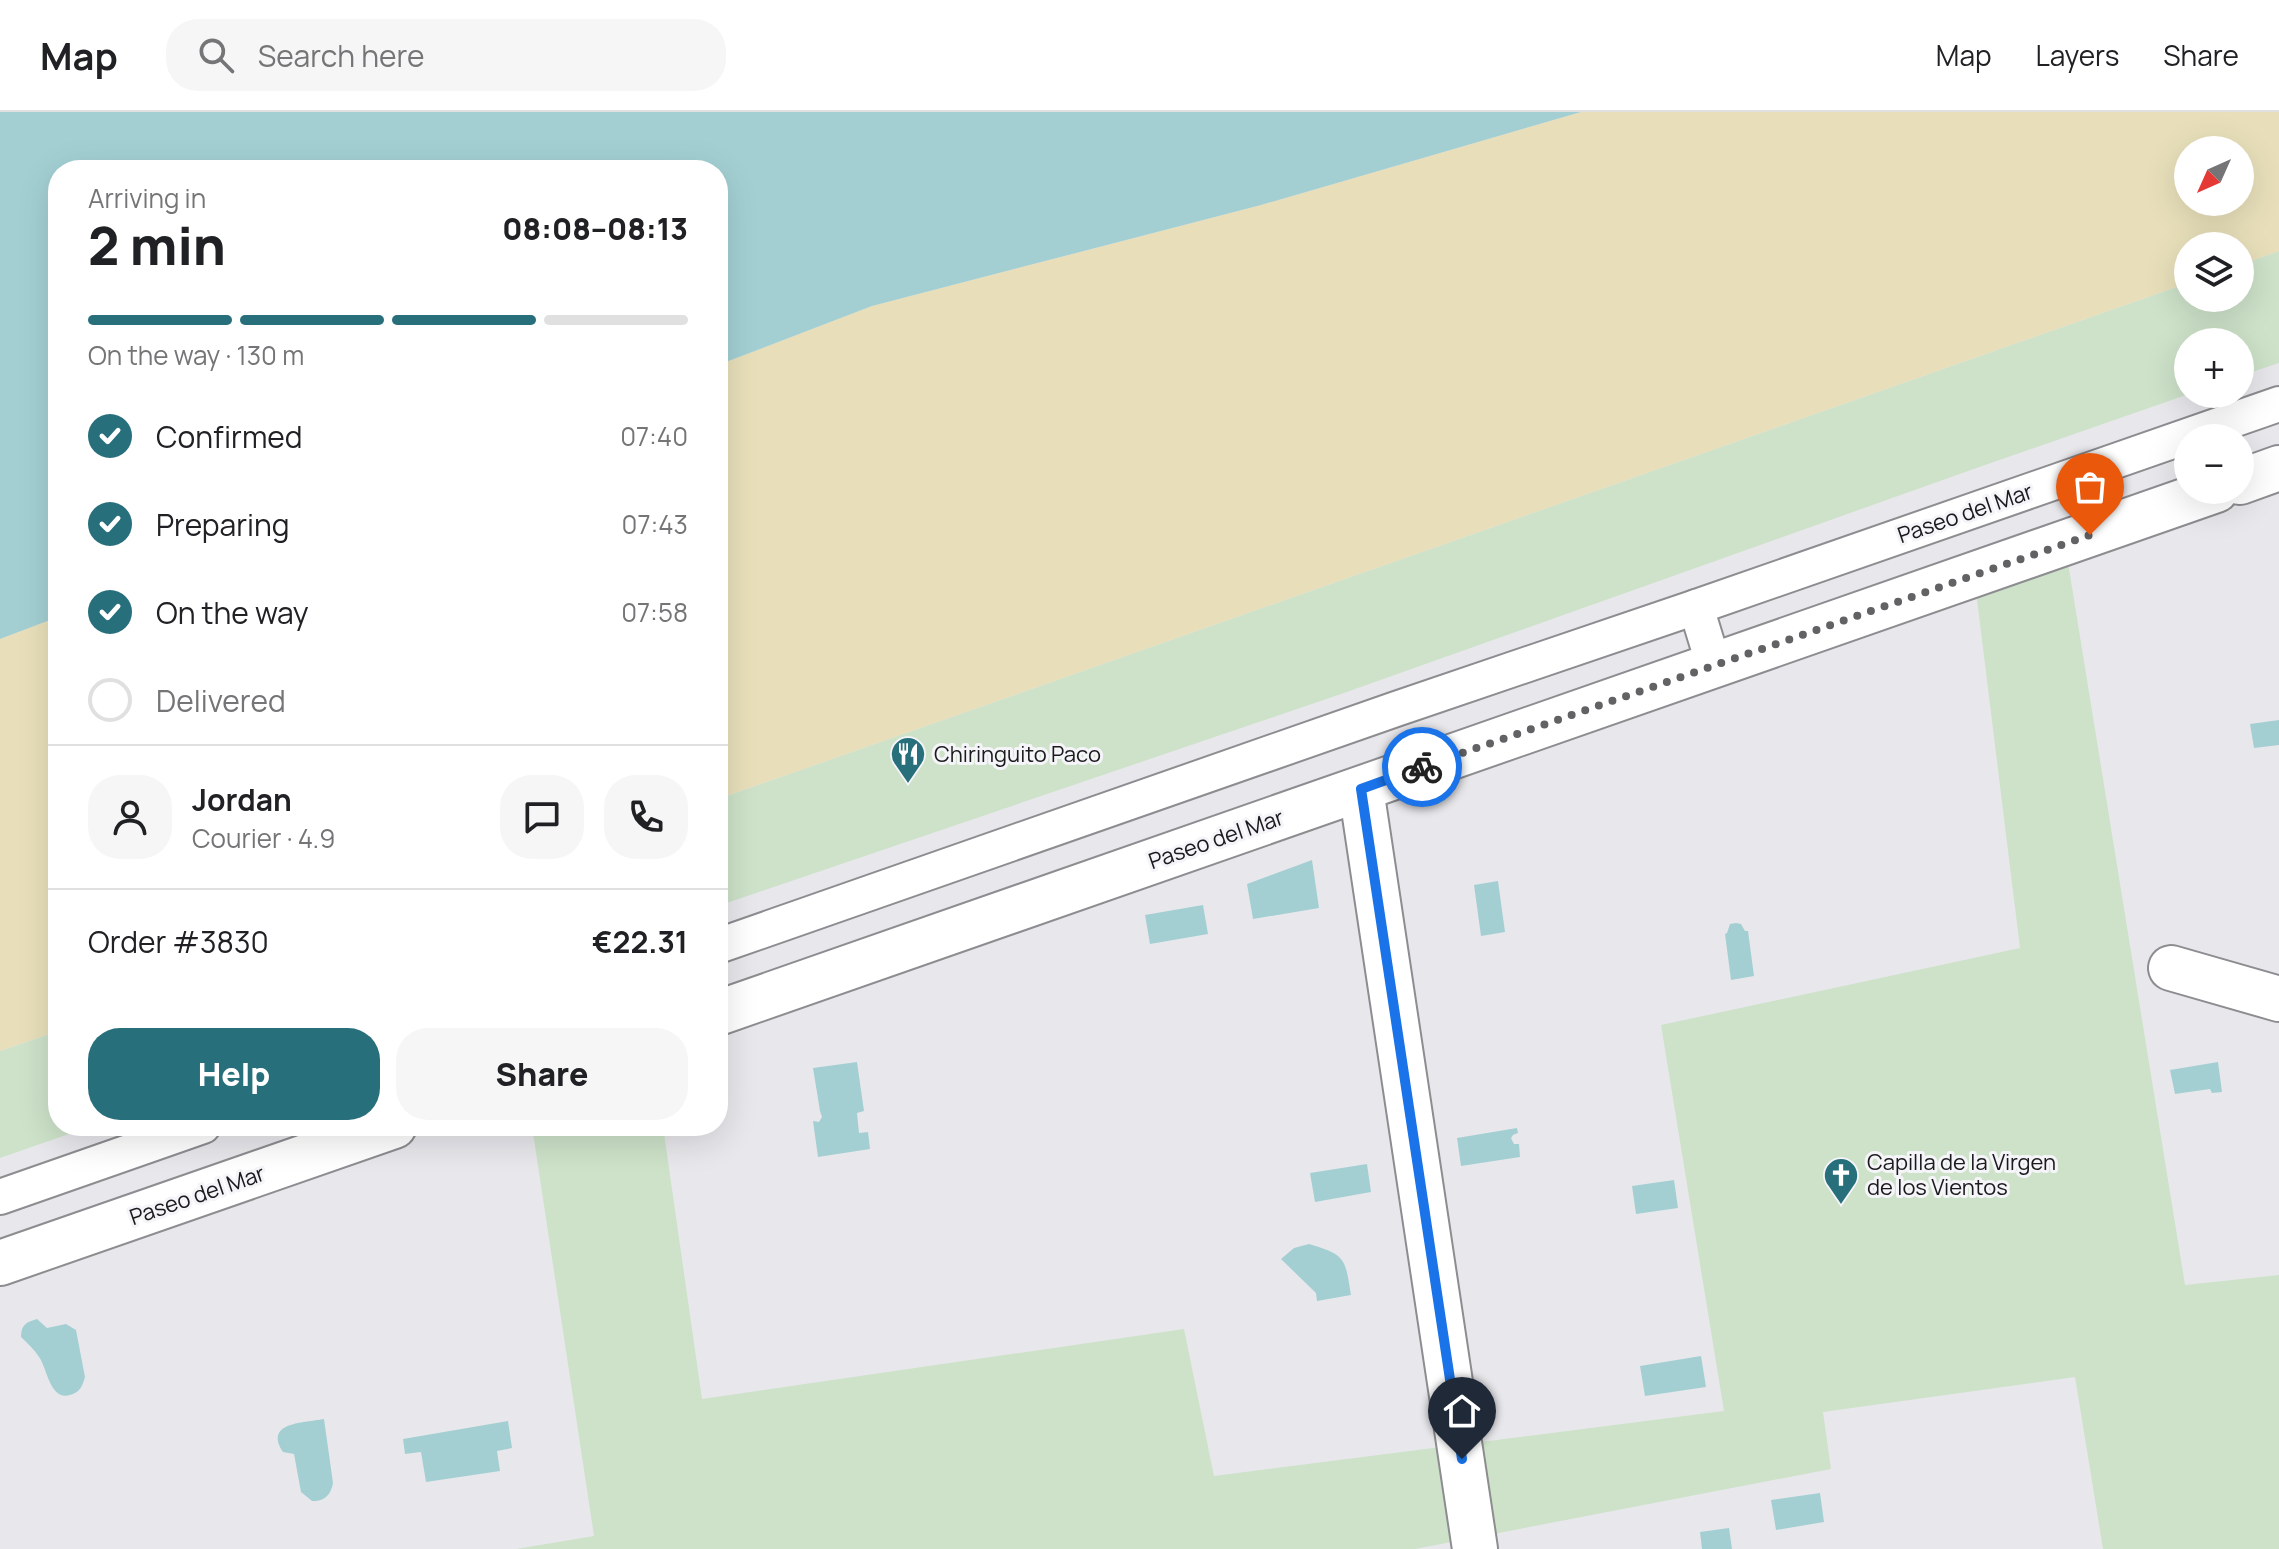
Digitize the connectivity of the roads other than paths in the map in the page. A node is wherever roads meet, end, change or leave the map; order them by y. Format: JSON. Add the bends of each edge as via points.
{"nodes":[{"id":1,"x":2279,"y":404,"type":"edge"},
{"id":2,"x":2279,"y":468,"type":"edge"},
{"id":3,"x":2254,"y":477,"type":"edge"},
{"id":4,"x":2176,"y":504,"type":"edge"},
{"id":5,"x":1696,"y":607,"type":"junction"},
{"id":6,"x":1714,"y":666,"type":"junction"},
{"id":7,"x":1361,"y":789,"type":"junction"},
{"id":8,"x":728,"y":943,"type":"edge"},
{"id":9,"x":2171,"y":968,"type":"dead end"},
{"id":10,"x":2279,"y":999,"type":"edge"},
{"id":11,"x":728,"y":1010,"type":"edge"},
{"id":12,"x":174,"y":1136,"type":"edge"},
{"id":13,"x":365,"y":1136,"type":"edge"},
{"id":14,"x":0,"y":1197,"type":"edge"},
{"id":15,"x":0,"y":1263,"type":"edge"},
{"id":16,"x":1475,"y":1549,"type":"edge"}],
"edges":[{"from":1,"to":5,"type":"street","name":"Paseo del Mar"},
{"from":2,"to":3,"type":"street"},
{"from":4,"to":6,"type":"street","name":"Paseo del Mar"},
{"from":5,"to":6,"type":"street"},
{"from":5,"to":8,"type":"street","name":"Paseo del Mar"},
{"from":6,"to":7,"type":"street","name":"Paseo del Mar"},
{"from":7,"to":11,"type":"street","name":"Paseo del Mar"},
{"from":7,"to":16,"type":"street"},
{"from":9,"to":10,"type":"street"},
{"from":12,"to":14,"type":"street"},
{"from":13,"to":15,"type":"street","name":"Paseo del Mar"}]}
